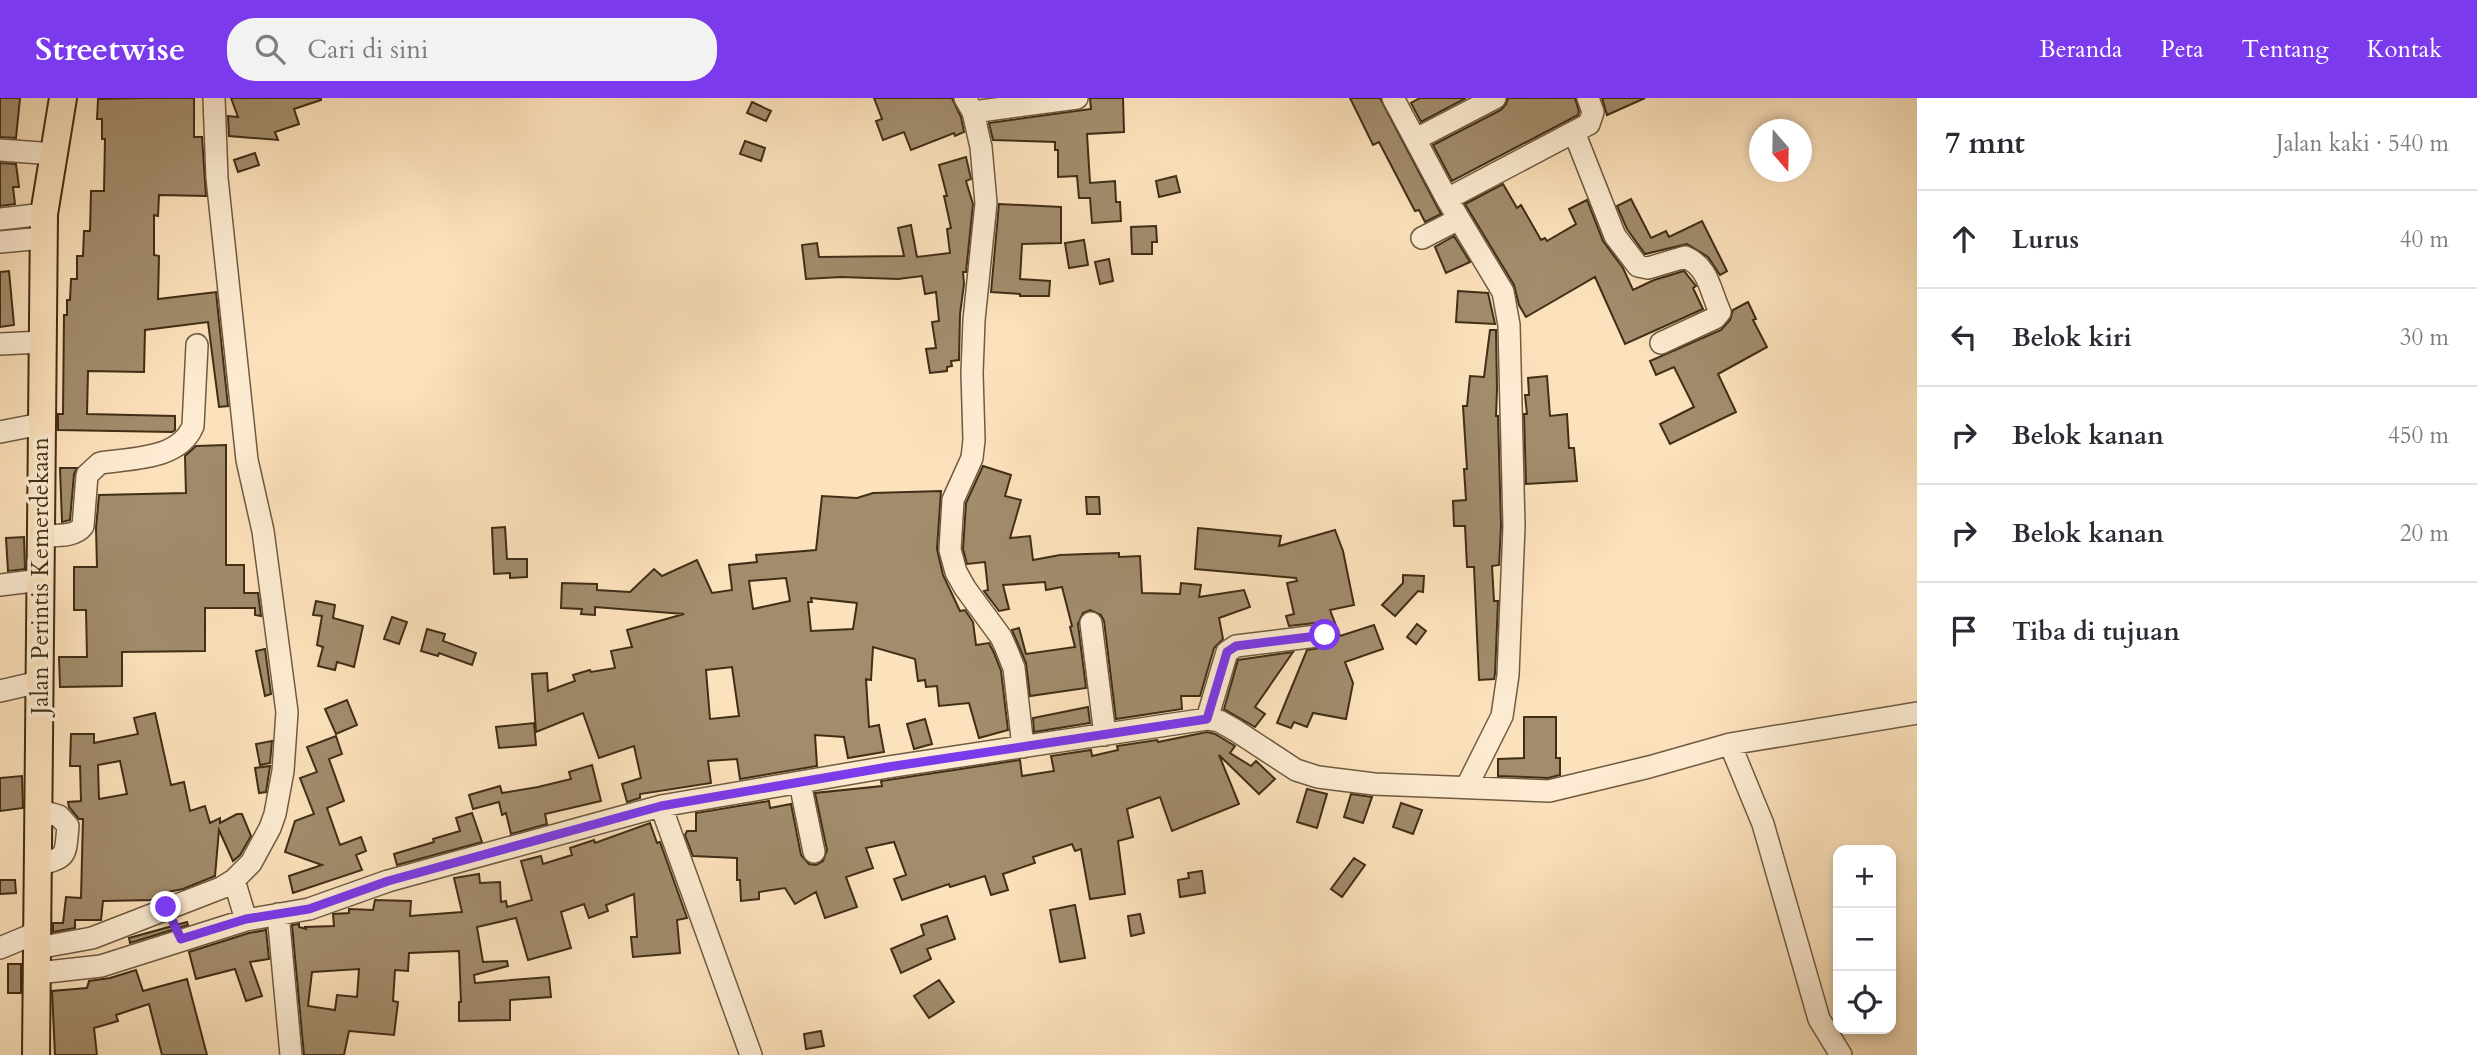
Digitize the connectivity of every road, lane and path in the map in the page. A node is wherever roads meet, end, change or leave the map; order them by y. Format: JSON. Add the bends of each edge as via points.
{"nodes":[{"id":1,"x":63,"y":98,"type":"edge"},
{"id":2,"x":214,"y":98,"type":"edge"},
{"id":3,"x":1077,"y":98,"type":"edge"},
{"id":4,"x":1393,"y":98,"type":"edge"},
{"id":5,"x":1495,"y":98,"type":"edge"},
{"id":6,"x":1588,"y":98,"type":"edge"},
{"id":7,"x":969,"y":105,"type":"edge"},
{"id":8,"x":1574,"y":132,"type":"junction"},
{"id":9,"x":1416,"y":139,"type":"junction"},
{"id":10,"x":0,"y":150,"type":"edge"},
{"id":11,"x":54,"y":155,"type":"junction"},
{"id":12,"x":1447,"y":199,"type":"junction"},
{"id":13,"x":0,"y":219,"type":"edge"},
{"id":14,"x":1459,"y":219,"type":"junction"},
{"id":15,"x":44,"y":226,"type":"junction"},
{"id":16,"x":1422,"y":238,"type":"dead end"},
{"id":17,"x":0,"y":242,"type":"edge"},
{"id":18,"x":42,"y":342,"type":"junction"},
{"id":19,"x":1661,"y":343,"type":"dead end"},
{"id":20,"x":0,"y":345,"type":"edge"},
{"id":21,"x":197,"y":345,"type":"dead end"},
{"id":22,"x":41,"y":424,"type":"junction"},
{"id":23,"x":0,"y":432,"type":"edge"},
{"id":24,"x":40,"y":536,"type":"junction"},
{"id":25,"x":40,"y":580,"type":"junction"},
{"id":26,"x":0,"y":585,"type":"edge"},
{"id":27,"x":1091,"y":623,"type":"dead end"},
{"id":28,"x":1325,"y":635,"type":"dead end"},
{"id":29,"x":40,"y":682,"type":"junction"},
{"id":30,"x":0,"y":691,"type":"edge"},
{"id":31,"x":1917,"y":713,"type":"edge"},
{"id":32,"x":1207,"y":719,"type":"junction"},
{"id":33,"x":1105,"y":734,"type":"junction"},
{"id":34,"x":1730,"y":744,"type":"junction"},
{"id":35,"x":1023,"y":747,"type":"junction"},
{"id":36,"x":800,"y":783,"type":"junction"},
{"id":37,"x":1467,"y":786,"type":"junction"},
{"id":38,"x":661,"y":806,"type":"junction"},
{"id":39,"x":814,"y":852,"type":"dead end"},
{"id":40,"x":234,"y":880,"type":"junction"},
{"id":41,"x":166,"y":907,"type":"junction"},
{"id":42,"x":278,"y":914,"type":"junction"},
{"id":43,"x":246,"y":919,"type":"junction"},
{"id":44,"x":181,"y":939,"type":"junction"},
{"id":45,"x":0,"y":948,"type":"edge"},
{"id":46,"x":37,"y":951,"type":"junction"},
{"id":47,"x":36,"y":1055,"type":"edge"},
{"id":48,"x":291,"y":1055,"type":"edge"},
{"id":49,"x":751,"y":1055,"type":"edge"},
{"id":50,"x":1841,"y":1055,"type":"edge"}],
"edges":[{"from":1,"to":11,"type":"main road","name":"Jalan Perintis Kemerdekaan"},
{"from":2,"to":40,"type":"street","via":[[217,177],[247,460],[263,530],[287,712],[275,814],[257,853]]},
{"from":3,"to":7,"type":"street"},
{"from":4,"to":9,"type":"street"},
{"from":5,"to":9,"type":"street"},
{"from":6,"to":8,"type":"street","via":[[1593,118]]},
{"from":7,"to":35,"type":"street","via":[[982,158],[986,203],[974,333],[974,440],[972,458],[953,500],[950,551],[965,589],[1001,637],[1014,668]]},
{"from":8,"to":12,"type":"street"},
{"from":8,"to":19,"type":"street","via":[[1615,236],[1638,266],[1648,268],[1685,257],[1707,275],[1720,312]]},
{"from":9,"to":12,"type":"street"},
{"from":10,"to":11,"type":"street"},
{"from":11,"to":15,"type":"main road","name":"Jalan Perintis Kemerdekaan"},
{"from":12,"to":14,"type":"street"},
{"from":13,"to":15,"type":"street"},
{"from":14,"to":16,"type":"street"},
{"from":14,"to":37,"type":"street","via":[[1503,292],[1509,325],[1514,526],[1512,617],[1502,716]]},
{"from":15,"to":17,"type":"street"},
{"from":15,"to":18,"type":"main road","name":"Jalan Perintis Kemerdekaan"},
{"from":18,"to":20,"type":"street"},
{"from":18,"to":22,"type":"main road","name":"Jalan Perintis Kemerdekaan"},
{"from":21,"to":24,"type":"street","via":[[189,437],[170,451],[92,468],[87,475],[83,526],[74,534]]},
{"from":22,"to":23,"type":"street"},
{"from":22,"to":24,"type":"main road","name":"Jalan Perintis Kemerdekaan"},
{"from":24,"to":25,"type":"main road","name":"Jalan Perintis Kemerdekaan"},
{"from":25,"to":26,"type":"street"},
{"from":25,"to":29,"type":"main road","name":"Jalan Perintis Kemerdekaan"},
{"from":27,"to":33,"type":"street"},
{"from":28,"to":32,"type":"street","via":[[1236,646],[1227,652]]},
{"from":29,"to":30,"type":"street"},
{"from":29,"to":46,"type":"main road","name":"Jalan Perintis Kemerdekaan"},
{"from":31,"to":34,"type":"street"},
{"from":32,"to":33,"type":"street"},
{"from":32,"to":37,"type":"street","via":[[1219,721],[1296,770],[1318,777],[1374,784]]},
{"from":33,"to":35,"type":"street"},
{"from":34,"to":37,"type":"street","via":[[1549,791]]},
{"from":34,"to":50,"type":"street","via":[[1763,824],[1819,1020]]},
{"from":35,"to":36,"type":"street"},
{"from":36,"to":38,"type":"street"},
{"from":36,"to":39,"type":"street"},
{"from":38,"to":42,"type":"street","via":[[388,881],[309,909]]},
{"from":38,"to":49,"type":"street"},
{"from":40,"to":41,"type":"street"},
{"from":40,"to":43,"type":"street"},
{"from":41,"to":44,"type":"street"},
{"from":41,"to":46,"type":"street","via":[[92,938]]},
{"from":42,"to":43,"type":"street"},
{"from":42,"to":48,"type":"street"},
{"from":43,"to":44,"type":"street"},
{"from":44,"to":46,"type":"street","via":[[83,970]]},
{"from":45,"to":46,"type":"street"},
{"from":46,"to":47,"type":"main road","name":"Jalan Perintis Kemerdekaan"}]}
